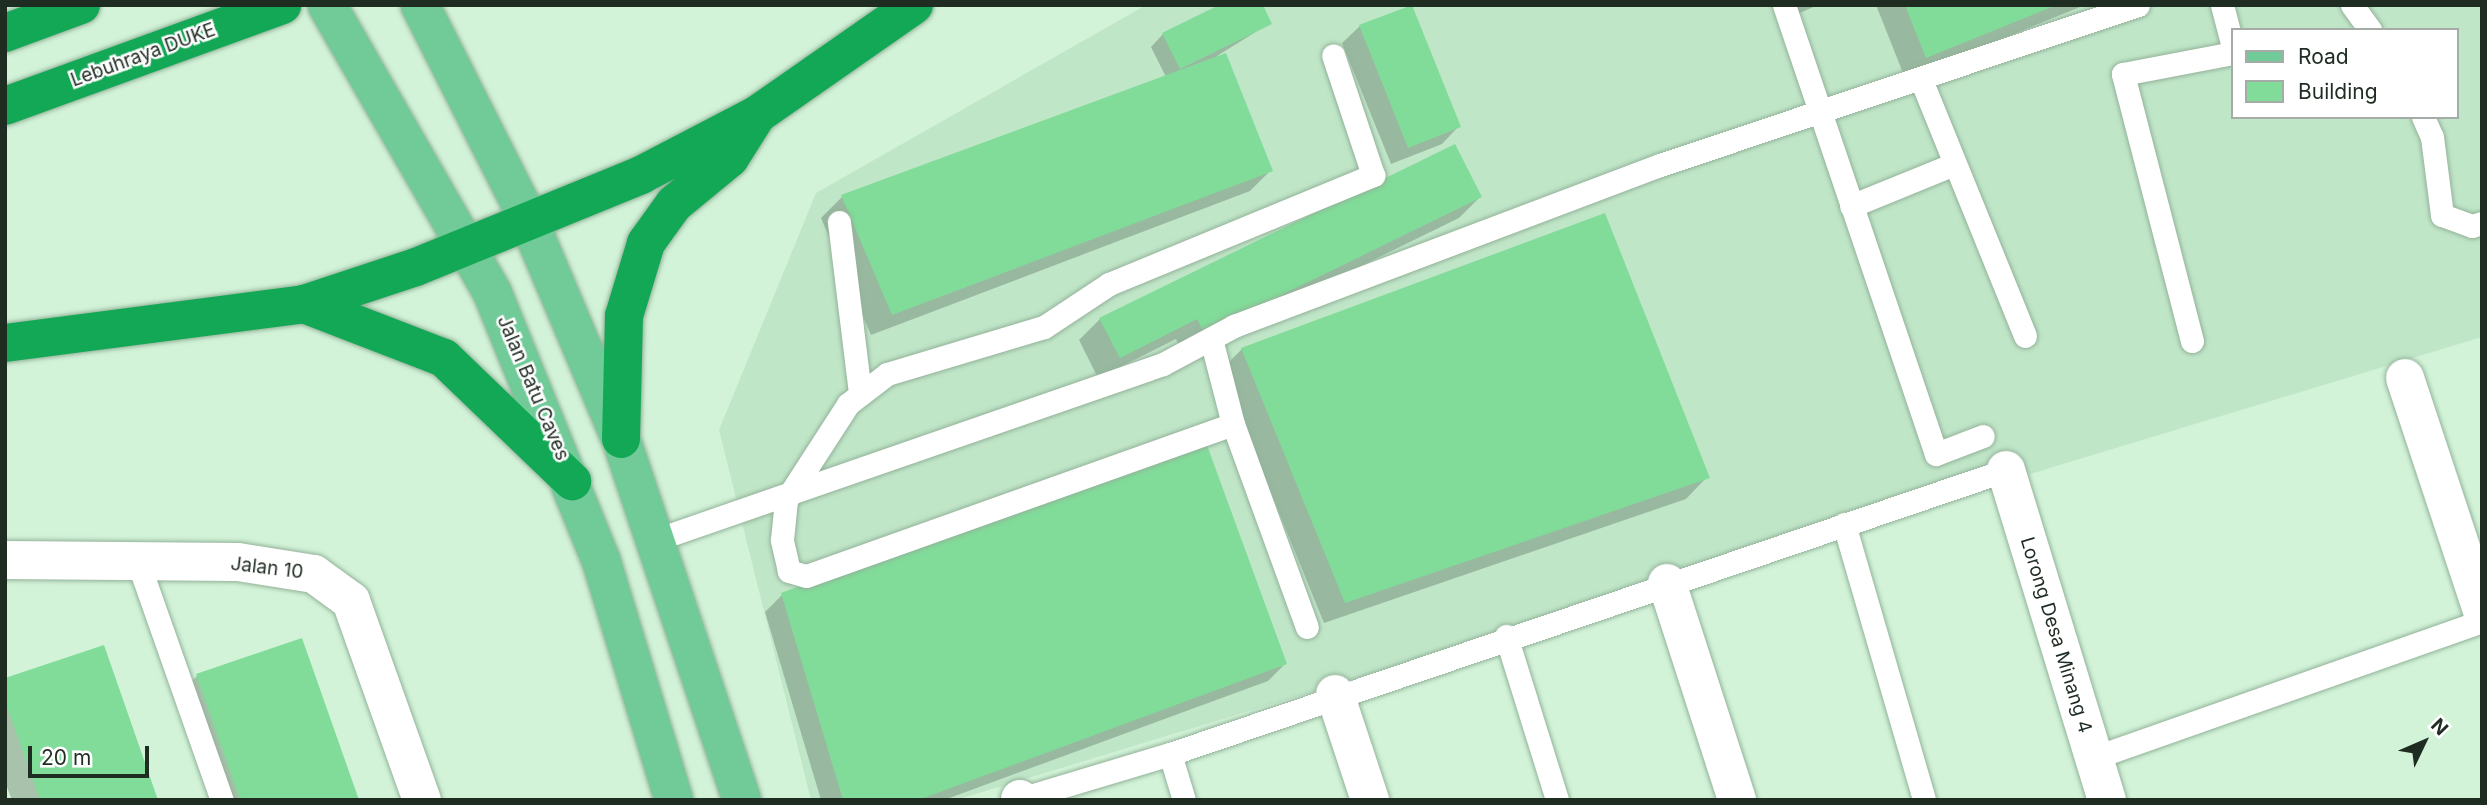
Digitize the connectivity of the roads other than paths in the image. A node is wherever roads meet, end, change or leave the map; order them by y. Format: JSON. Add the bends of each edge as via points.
{"nodes":[{"id":1,"x":81,"y":5,"type":"edge"},
{"id":2,"x":282,"y":5,"type":"edge"},
{"id":3,"x":327,"y":5,"type":"edge"},
{"id":4,"x":420,"y":5,"type":"edge"},
{"id":5,"x":914,"y":5,"type":"edge"},
{"id":6,"x":1784,"y":5,"type":"edge"},
{"id":7,"x":2138,"y":5,"type":"edge"},
{"id":8,"x":2222,"y":5,"type":"edge"},
{"id":9,"x":2352,"y":5,"type":"edge"},
{"id":10,"x":2369,"y":28,"type":"edge"},
{"id":11,"x":5,"y":33,"type":"edge"},
{"id":12,"x":2232,"y":43,"type":"edge"},
{"id":13,"x":2232,"y":53,"type":"edge"},
{"id":14,"x":1333,"y":55,"type":"dead end"},
{"id":15,"x":1922,"y":82,"type":"junction"},
{"id":16,"x":5,"y":106,"type":"edge"},
{"id":17,"x":758,"y":114,"type":"junction"},
{"id":18,"x":1823,"y":115,"type":"junction"},
{"id":19,"x":2424,"y":119,"type":"edge"},
{"id":20,"x":1954,"y":164,"type":"junction"},
{"id":21,"x":1852,"y":206,"type":"junction"},
{"id":22,"x":527,"y":217,"type":"junction"},
{"id":23,"x":839,"y":222,"type":"dead end"},
{"id":24,"x":2482,"y":223,"type":"edge"},
{"id":25,"x":467,"y":245,"type":"junction"},
{"id":26,"x":304,"y":304,"type":"junction"},
{"id":27,"x":2025,"y":336,"type":"dead end"},
{"id":28,"x":1211,"y":338,"type":"junction"},
{"id":29,"x":2192,"y":341,"type":"dead end"},
{"id":30,"x":5,"y":343,"type":"edge"},
{"id":31,"x":2405,"y":377,"type":"dead end"},
{"id":32,"x":860,"y":394,"type":"junction"},
{"id":33,"x":1233,"y":424,"type":"junction"},
{"id":34,"x":1983,"y":436,"type":"dead end"},
{"id":35,"x":621,"y":439,"type":"junction"},
{"id":36,"x":2006,"y":470,"type":"joint"},
{"id":37,"x":572,"y":481,"type":"junction"},
{"id":38,"x":786,"y":500,"type":"junction"},
{"id":39,"x":1844,"y":524,"type":"junction"},
{"id":40,"x":658,"y":539,"type":"junction"},
{"id":41,"x":5,"y":560,"type":"edge"},
{"id":42,"x":138,"y":562,"type":"junction"},
{"id":43,"x":1667,"y":583,"type":"junction"},
{"id":44,"x":2482,"y":611,"type":"edge"},
{"id":45,"x":2482,"y":621,"type":"edge"},
{"id":46,"x":1307,"y":627,"type":"dead end"},
{"id":47,"x":1506,"y":636,"type":"junction"},
{"id":48,"x":1335,"y":694,"type":"junction"},
{"id":49,"x":1170,"y":754,"type":"junction"},
{"id":50,"x":2093,"y":758,"type":"junction"},
{"id":51,"x":1020,"y":799,"type":"edge"},
{"id":52,"x":222,"y":800,"type":"edge"},
{"id":53,"x":422,"y":800,"type":"edge"},
{"id":54,"x":674,"y":800,"type":"edge"},
{"id":55,"x":742,"y":800,"type":"edge"},
{"id":56,"x":1184,"y":800,"type":"edge"},
{"id":57,"x":1370,"y":800,"type":"edge"},
{"id":58,"x":1557,"y":800,"type":"edge"},
{"id":59,"x":1737,"y":800,"type":"edge"},
{"id":60,"x":1924,"y":800,"type":"edge"},
{"id":61,"x":2107,"y":800,"type":"edge"}],
"edges":[{"from":1,"to":11,"type":"highway"},
{"from":2,"to":16,"type":"highway","name":"Lebuhraya DUKE"},
{"from":3,"to":25,"type":"main road","name":"Jalan Batu Caves"},
{"from":4,"to":22,"type":"main road"},
{"from":5,"to":17,"type":"highway"},
{"from":6,"to":18,"type":"lane"},
{"from":7,"to":15,"type":"lane"},
{"from":8,"to":12,"type":"lane"},
{"from":9,"to":10,"type":"lane"},
{"from":13,"to":29,"type":"lane","via":[[2123,74]]},
{"from":14,"to":32,"type":"lane","via":[[1373,175],[1109,284],[1044,327],[887,374]]},
{"from":15,"to":18,"type":"lane","via":[[1878,91]]},
{"from":15,"to":20,"type":"lane"},
{"from":17,"to":22,"type":"highway","via":[[641,174]]},
{"from":17,"to":35,"type":"highway","via":[[730,158],[674,204],[646,243],[624,316]]},
{"from":18,"to":21,"type":"lane"},
{"from":18,"to":28,"type":"lane","via":[[1660,165]]},
{"from":19,"to":24,"type":"lane","via":[[2432,137],[2442,215],[2472,226]]},
{"from":20,"to":21,"type":"lane"},
{"from":20,"to":27,"type":"lane"},
{"from":21,"to":34,"type":"lane","via":[[1936,454]]},
{"from":22,"to":25,"type":"highway"},
{"from":22,"to":35,"type":"main road"},
{"from":23,"to":32,"type":"lane"},
{"from":25,"to":26,"type":"highway"},
{"from":25,"to":37,"type":"main road","name":"Jalan Batu Caves"},
{"from":26,"to":30,"type":"highway"},
{"from":26,"to":37,"type":"highway","via":[[444,358]]},
{"from":28,"to":33,"type":"lane"},
{"from":28,"to":38,"type":"lane","via":[[1163,365]]},
{"from":31,"to":44,"type":"street"},
{"from":32,"to":38,"type":"lane"},
{"from":33,"to":38,"type":"lane","via":[[806,576],[789,571],[782,540]]},
{"from":33,"to":46,"type":"lane"},
{"from":35,"to":40,"type":"main road"},
{"from":36,"to":39,"type":"lane"},
{"from":36,"to":50,"type":"street","name":"Lorong Desa Minang 4"},
{"from":37,"to":54,"type":"main road","name":"Jalan Batu Caves"},
{"from":38,"to":40,"type":"lane"},
{"from":39,"to":43,"type":"lane"},
{"from":39,"to":60,"type":"lane"},
{"from":40,"to":55,"type":"main road"},
{"from":41,"to":42,"type":"street","name":"Jalan 10"},
{"from":42,"to":52,"type":"lane"},
{"from":42,"to":53,"type":"street","name":"Jalan 10","via":[[238,562],[314,574],[351,601]]},
{"from":43,"to":47,"type":"lane"},
{"from":43,"to":59,"type":"street"},
{"from":45,"to":50,"type":"lane"},
{"from":47,"to":48,"type":"lane"},
{"from":47,"to":58,"type":"lane"},
{"from":48,"to":49,"type":"lane"},
{"from":48,"to":57,"type":"street"},
{"from":49,"to":51,"type":"lane"},
{"from":49,"to":56,"type":"lane"},
{"from":50,"to":61,"type":"street","name":"Lorong Desa Minang 4"}]}
